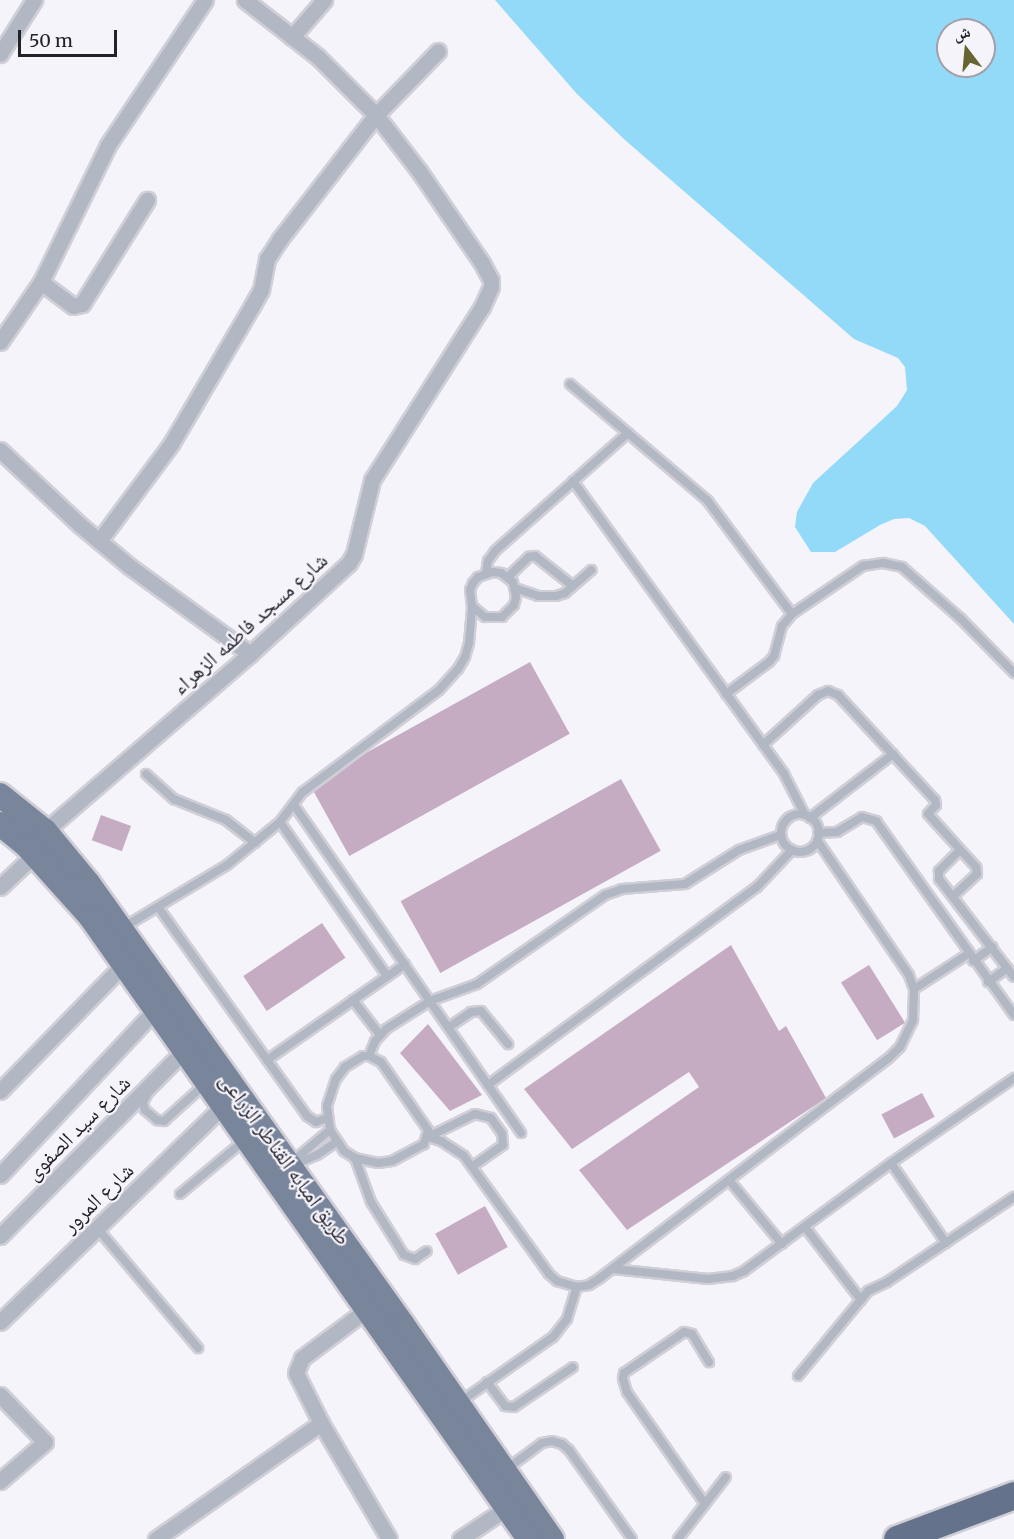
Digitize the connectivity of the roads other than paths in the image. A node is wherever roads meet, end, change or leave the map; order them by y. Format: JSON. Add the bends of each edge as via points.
{"nodes":[{"id":1,"x":34,"y":0,"type":"edge"},
{"id":2,"x":205,"y":0,"type":"edge"},
{"id":3,"x":245,"y":0,"type":"edge"},
{"id":4,"x":324,"y":0,"type":"edge"},
{"id":5,"x":292,"y":37,"type":"junction"},
{"id":6,"x":438,"y":51,"type":"dead end"},
{"id":7,"x":0,"y":54,"type":"edge"},
{"id":8,"x":376,"y":115,"type":"junction"},
{"id":9,"x":147,"y":200,"type":"dead end"},
{"id":10,"x":40,"y":282,"type":"junction"},
{"id":11,"x":1,"y":339,"type":"edge"},
{"id":12,"x":570,"y":384,"type":"dead end"},
{"id":13,"x":628,"y":433,"type":"junction"},
{"id":14,"x":0,"y":450,"type":"edge"},
{"id":15,"x":573,"y":482,"type":"junction"},
{"id":16,"x":99,"y":541,"type":"junction"},
{"id":17,"x":591,"y":570,"type":"dead end"},
{"id":18,"x":486,"y":573,"type":"junction"},
{"id":19,"x":508,"y":577,"type":"junction"},
{"id":20,"x":573,"y":586,"type":"junction"},
{"id":21,"x":515,"y":588,"type":"junction"},
{"id":22,"x":472,"y":606,"type":"junction"},
{"id":23,"x":792,"y":614,"type":"junction"},
{"id":24,"x":250,"y":654,"type":"junction"},
{"id":25,"x":1014,"y":673,"type":"edge"},
{"id":26,"x":726,"y":694,"type":"junction"},
{"id":27,"x":763,"y":745,"type":"junction"},
{"id":28,"x":893,"y":754,"type":"junction"},
{"id":29,"x":146,"y":774,"type":"dead end"},
{"id":30,"x":0,"y":795,"type":"edge"},
{"id":31,"x":294,"y":805,"type":"junction"},
{"id":32,"x":808,"y":816,"type":"junction"},
{"id":33,"x":280,"y":822,"type":"junction"},
{"id":34,"x":0,"y":825,"type":"edge"},
{"id":35,"x":45,"y":831,"type":"junction"},
{"id":36,"x":781,"y":835,"type":"junction"},
{"id":37,"x":818,"y":836,"type":"junction"},
{"id":38,"x":255,"y":843,"type":"junction"},
{"id":39,"x":792,"y":850,"type":"junction"},
{"id":40,"x":960,"y":850,"type":"junction"},
{"id":41,"x":35,"y":854,"type":"junction"},
{"id":42,"x":0,"y":887,"type":"edge"},
{"id":43,"x":953,"y":896,"type":"junction"},
{"id":44,"x":158,"y":907,"type":"junction"},
{"id":45,"x":121,"y":928,"type":"junction"},
{"id":46,"x":992,"y":947,"type":"junction"},
{"id":47,"x":971,"y":958,"type":"junction"},
{"id":48,"x":124,"y":964,"type":"junction"},
{"id":49,"x":405,"y":964,"type":"junction"},
{"id":50,"x":1007,"y":968,"type":"junction"},
{"id":51,"x":387,"y":976,"type":"junction"},
{"id":52,"x":1014,"y":977,"type":"edge"},
{"id":53,"x":988,"y":982,"type":"junction"},
{"id":54,"x":914,"y":989,"type":"junction"},
{"id":55,"x":353,"y":1000,"type":"junction"},
{"id":56,"x":430,"y":1000,"type":"junction"},
{"id":57,"x":156,"y":1009,"type":"junction"},
{"id":58,"x":1014,"y":1016,"type":"edge"},
{"id":59,"x":448,"y":1027,"type":"junction"},
{"id":60,"x":380,"y":1035,"type":"junction"},
{"id":61,"x":508,"y":1044,"type":"dead end"},
{"id":62,"x":188,"y":1052,"type":"junction"},
{"id":63,"x":369,"y":1056,"type":"junction"},
{"id":64,"x":267,"y":1060,"type":"junction"},
{"id":65,"x":1014,"y":1078,"type":"edge"},
{"id":66,"x":207,"y":1081,"type":"junction"},
{"id":67,"x":488,"y":1085,"type":"junction"},
{"id":68,"x":0,"y":1091,"type":"edge"},
{"id":69,"x":224,"y":1105,"type":"junction"},
{"id":70,"x":327,"y":1118,"type":"junction"},
{"id":71,"x":330,"y":1130,"type":"junction"},
{"id":72,"x":522,"y":1133,"type":"dead end"},
{"id":73,"x":428,"y":1137,"type":"junction"},
{"id":74,"x":247,"y":1138,"type":"junction"},
{"id":75,"x":336,"y":1142,"type":"junction"},
{"id":76,"x":355,"y":1158,"type":"junction"},
{"id":77,"x":891,"y":1163,"type":"junction"},
{"id":78,"x":474,"y":1166,"type":"junction"},
{"id":79,"x":281,"y":1172,"type":"junction"},
{"id":80,"x":0,"y":1175,"type":"edge"},
{"id":81,"x":729,"y":1180,"type":"junction"},
{"id":82,"x":180,"y":1194,"type":"dead end"},
{"id":83,"x":1014,"y":1197,"type":"edge"},
{"id":84,"x":805,"y":1227,"type":"junction"},
{"id":85,"x":97,"y":1228,"type":"junction"},
{"id":86,"x":0,"y":1236,"type":"edge"},
{"id":87,"x":946,"y":1243,"type":"junction"},
{"id":88,"x":782,"y":1244,"type":"junction"},
{"id":89,"x":427,"y":1251,"type":"dead end"},
{"id":90,"x":613,"y":1269,"type":"junction"},
{"id":91,"x":577,"y":1287,"type":"junction"},
{"id":92,"x":861,"y":1300,"type":"junction"},
{"id":93,"x":366,"y":1310,"type":"junction"},
{"id":94,"x":0,"y":1322,"type":"edge"},
{"id":95,"x":198,"y":1348,"type":"dead end"},
{"id":96,"x":710,"y":1362,"type":"dead end"},
{"id":97,"x":573,"y":1367,"type":"dead end"},
{"id":98,"x":798,"y":1376,"type":"dead end"},
{"id":99,"x":488,"y":1382,"type":"junction"},
{"id":100,"x":0,"y":1395,"type":"edge"},
{"id":101,"x":458,"y":1403,"type":"junction"},
{"id":102,"x":321,"y":1423,"type":"junction"},
{"id":103,"x":505,"y":1470,"type":"junction"},
{"id":104,"x":726,"y":1477,"type":"dead end"},
{"id":105,"x":0,"y":1481,"type":"edge"},
{"id":106,"x":1014,"y":1495,"type":"edge"},
{"id":107,"x":516,"y":1502,"type":"junction"},
{"id":108,"x":705,"y":1504,"type":"junction"},
{"id":109,"x":528,"y":1538,"type":"edge"},
{"id":110,"x":156,"y":1539,"type":"edge"},
{"id":111,"x":389,"y":1539,"type":"edge"},
{"id":112,"x":460,"y":1539,"type":"edge"},
{"id":113,"x":552,"y":1539,"type":"edge"},
{"id":114,"x":632,"y":1539,"type":"edge"},
{"id":115,"x":678,"y":1539,"type":"edge"},
{"id":116,"x":897,"y":1539,"type":"edge"}],
"edges":[{"from":1,"to":7,"type":"street"},
{"from":2,"to":10,"type":"street","via":[[108,145]]},
{"from":3,"to":5,"type":"street"},
{"from":4,"to":5,"type":"street"},
{"from":5,"to":8,"type":"street","via":[[318,57]]},
{"from":6,"to":8,"type":"street"},
{"from":8,"to":16,"type":"street","via":[[280,239],[267,259],[261,290],[171,444]]},
{"from":8,"to":24,"type":"street","name":"شارع مسجد فاطمه الزهراء","via":[[419,171],[491,280],[491,287],[372,480],[349,564]]},
{"from":9,"to":10,"type":"street","via":[[82,304],[73,306]]},
{"from":10,"to":11,"type":"street"},
{"from":12,"to":13,"type":"lane"},
{"from":13,"to":15,"type":"lane"},
{"from":13,"to":23,"type":"lane","via":[[707,500]]},
{"from":14,"to":16,"type":"street"},
{"from":15,"to":18,"type":"lane","via":[[495,551]]},
{"from":15,"to":26,"type":"lane"},
{"from":16,"to":24,"type":"street"},
{"from":17,"to":20,"type":"lane"},
{"from":18,"to":19,"type":"lane"},
{"from":18,"to":22,"type":"lane","via":[[473,583]]},
{"from":19,"to":20,"type":"lane","via":[[535,556]]},
{"from":19,"to":21,"type":"lane"},
{"from":20,"to":21,"type":"lane","via":[[565,593],[546,597]]},
{"from":21,"to":22,"type":"lane","via":[[514,605],[502,617],[485,617]]},
{"from":22,"to":31,"type":"lane","via":[[465,657],[449,681],[303,792]]},
{"from":23,"to":25,"type":"lane","via":[[863,566],[892,564],[902,567],[955,613]]},
{"from":23,"to":26,"type":"lane","via":[[782,626],[774,656]]},
{"from":24,"to":35,"type":"street","name":"شارع مسجد فاطمه الزهراء"},
{"from":26,"to":27,"type":"lane"},
{"from":27,"to":28,"type":"lane","via":[[818,695],[828,691],[838,695]]},
{"from":27,"to":32,"type":"lane"},
{"from":28,"to":32,"type":"lane"},
{"from":28,"to":40,"type":"lane","via":[[935,800],[936,805],[928,814]]},
{"from":29,"to":38,"type":"lane","via":[[174,799],[226,820]]},
{"from":30,"to":35,"type":"main road","name":"طريق امبابه القناطر الزراعى"},
{"from":31,"to":33,"type":"lane"},
{"from":31,"to":49,"type":"lane"},
{"from":32,"to":36,"type":"lane","via":[[788,819]]},
{"from":32,"to":37,"type":"lane","via":[[818,827]]},
{"from":33,"to":38,"type":"lane"},
{"from":33,"to":51,"type":"lane"},
{"from":34,"to":41,"type":"main road","name":"طريق امبابه القناطر الزراعى"},
{"from":35,"to":45,"type":"main road","name":"طريق امبابه القناطر الزراعى"},
{"from":36,"to":39,"type":"lane"},
{"from":36,"to":56,"type":"lane","via":[[739,850],[685,884],[614,891],[477,984]]},
{"from":37,"to":39,"type":"lane","via":[[809,849]]},
{"from":37,"to":47,"type":"lane","via":[[831,834],[862,817],[872,818]]},
{"from":37,"to":54,"type":"lane","via":[[909,975]]},
{"from":38,"to":44,"type":"lane","via":[[220,870]]},
{"from":39,"to":67,"type":"lane","via":[[757,887]]},
{"from":40,"to":43,"type":"lane","via":[[938,873]]},
{"from":40,"to":43,"type":"lane","via":[[976,867],[977,874]]},
{"from":41,"to":42,"type":"street"},
{"from":41,"to":48,"type":"main road","name":"طريق امبابه القناطر الزراعى","via":[[90,916]]},
{"from":43,"to":46,"type":"lane"},
{"from":44,"to":45,"type":"lane"},
{"from":44,"to":64,"type":"lane"},
{"from":45,"to":79,"type":"main road","name":"طريق امبابه القناطر الزراعى"},
{"from":46,"to":47,"type":"lane"},
{"from":46,"to":50,"type":"lane"},
{"from":47,"to":53,"type":"lane"},
{"from":47,"to":54,"type":"lane"},
{"from":48,"to":57,"type":"main road","name":"طريق امبابه القناطر الزراعى"},
{"from":48,"to":68,"type":"street"},
{"from":49,"to":51,"type":"lane"},
{"from":49,"to":56,"type":"lane"},
{"from":50,"to":52,"type":"lane"},
{"from":50,"to":53,"type":"lane"},
{"from":51,"to":55,"type":"lane"},
{"from":53,"to":58,"type":"lane"},
{"from":54,"to":81,"type":"lane","via":[[913,1020],[895,1053]]},
{"from":55,"to":60,"type":"lane"},
{"from":55,"to":64,"type":"lane"},
{"from":56,"to":59,"type":"lane"},
{"from":56,"to":60,"type":"lane"},
{"from":57,"to":62,"type":"main road","name":"طريق امبابه القناطر الزراعى"},
{"from":57,"to":80,"type":"street"},
{"from":59,"to":61,"type":"lane","via":[[471,1012],[481,1011]]},
{"from":59,"to":67,"type":"lane"},
{"from":60,"to":63,"type":"lane"},
{"from":62,"to":66,"type":"main road","name":"طريق امبابه القناطر الزراعى"},
{"from":62,"to":66,"type":"lane","via":[[144,1098],[145,1110],[157,1120],[168,1119]]},
{"from":62,"to":86,"type":"street","name":"شارع سيد الصفوى"},
{"from":63,"to":70,"type":"lane","via":[[357,1058],[336,1080]]},
{"from":63,"to":73,"type":"lane","via":[[381,1062],[426,1124]]},
{"from":64,"to":70,"type":"lane","via":[[307,1116],[316,1122]]},
{"from":65,"to":77,"type":"lane"},
{"from":66,"to":69,"type":"main road","name":"طريق امبابه القناطر الزراعى"},
{"from":67,"to":72,"type":"lane"},
{"from":69,"to":74,"type":"main road","name":"طريق امبابه القناطر الزراعى"},
{"from":69,"to":85,"type":"street","name":"شارع المرور"},
{"from":70,"to":71,"type":"lane"},
{"from":71,"to":75,"type":"lane"},
{"from":71,"to":79,"type":"lane"},
{"from":73,"to":76,"type":"lane","via":[[418,1149],[392,1161],[378,1163]]},
{"from":73,"to":78,"type":"lane","via":[[453,1147]]},
{"from":73,"to":78,"type":"lane","via":[[475,1114],[491,1118],[502,1134],[502,1145]]},
{"from":74,"to":79,"type":"main road","name":"طريق امبابه القناطر الزراعى"},
{"from":74,"to":82,"type":"lane"},
{"from":75,"to":76,"type":"lane"},
{"from":75,"to":79,"type":"lane"},
{"from":76,"to":89,"type":"lane","via":[[371,1202],[404,1255],[415,1259]]},
{"from":77,"to":84,"type":"lane"},
{"from":77,"to":87,"type":"lane"},
{"from":78,"to":91,"type":"lane","via":[[549,1274]]},
{"from":79,"to":93,"type":"main road","name":"طريق امبابه القناطر الزراعى"},
{"from":79,"to":101,"type":"main road","name":"طريق امبابه القناطر الزراعى"},
{"from":81,"to":88,"type":"lane"},
{"from":81,"to":90,"type":"lane"},
{"from":83,"to":87,"type":"lane"},
{"from":84,"to":88,"type":"lane"},
{"from":84,"to":92,"type":"lane"},
{"from":85,"to":94,"type":"street","name":"شارع المرور"},
{"from":85,"to":95,"type":"lane"},
{"from":87,"to":92,"type":"lane","via":[[872,1288]]},
{"from":88,"to":90,"type":"lane","via":[[744,1271],[720,1278]]},
{"from":90,"to":91,"type":"lane","via":[[589,1285]]},
{"from":91,"to":99,"type":"lane","via":[[567,1318],[553,1337]]},
{"from":92,"to":98,"type":"lane"},
{"from":93,"to":102,"type":"street","via":[[298,1365],[297,1379]]},
{"from":93,"to":107,"type":"main road","name":"طريق امبابه القناطر الزراعى"},
{"from":96,"to":108,"type":"lane","via":[[692,1334],[684,1332],[624,1373],[623,1379],[627,1392]]},
{"from":97,"to":99,"type":"lane","via":[[514,1407],[505,1406]]},
{"from":99,"to":101,"type":"lane"},
{"from":100,"to":105,"type":"street","via":[[44,1441]]},
{"from":101,"to":103,"type":"main road","name":"طريق امبابه القناطر الزراعى"},
{"from":102,"to":110,"type":"street"},
{"from":102,"to":111,"type":"street"},
{"from":103,"to":107,"type":"main road","name":"طريق امبابه القناطر الزراعى"},
{"from":103,"to":114,"type":"lane","via":[[542,1443],[562,1444]]},
{"from":104,"to":108,"type":"lane"},
{"from":106,"to":116,"type":"highway"},
{"from":107,"to":109,"type":"main road","name":"طريق امبابه القناطر الزراعى"},
{"from":107,"to":112,"type":"street"},
{"from":107,"to":113,"type":"main road","name":"طريق امبابه القناطر الزراعى"},
{"from":108,"to":115,"type":"lane"}]}
